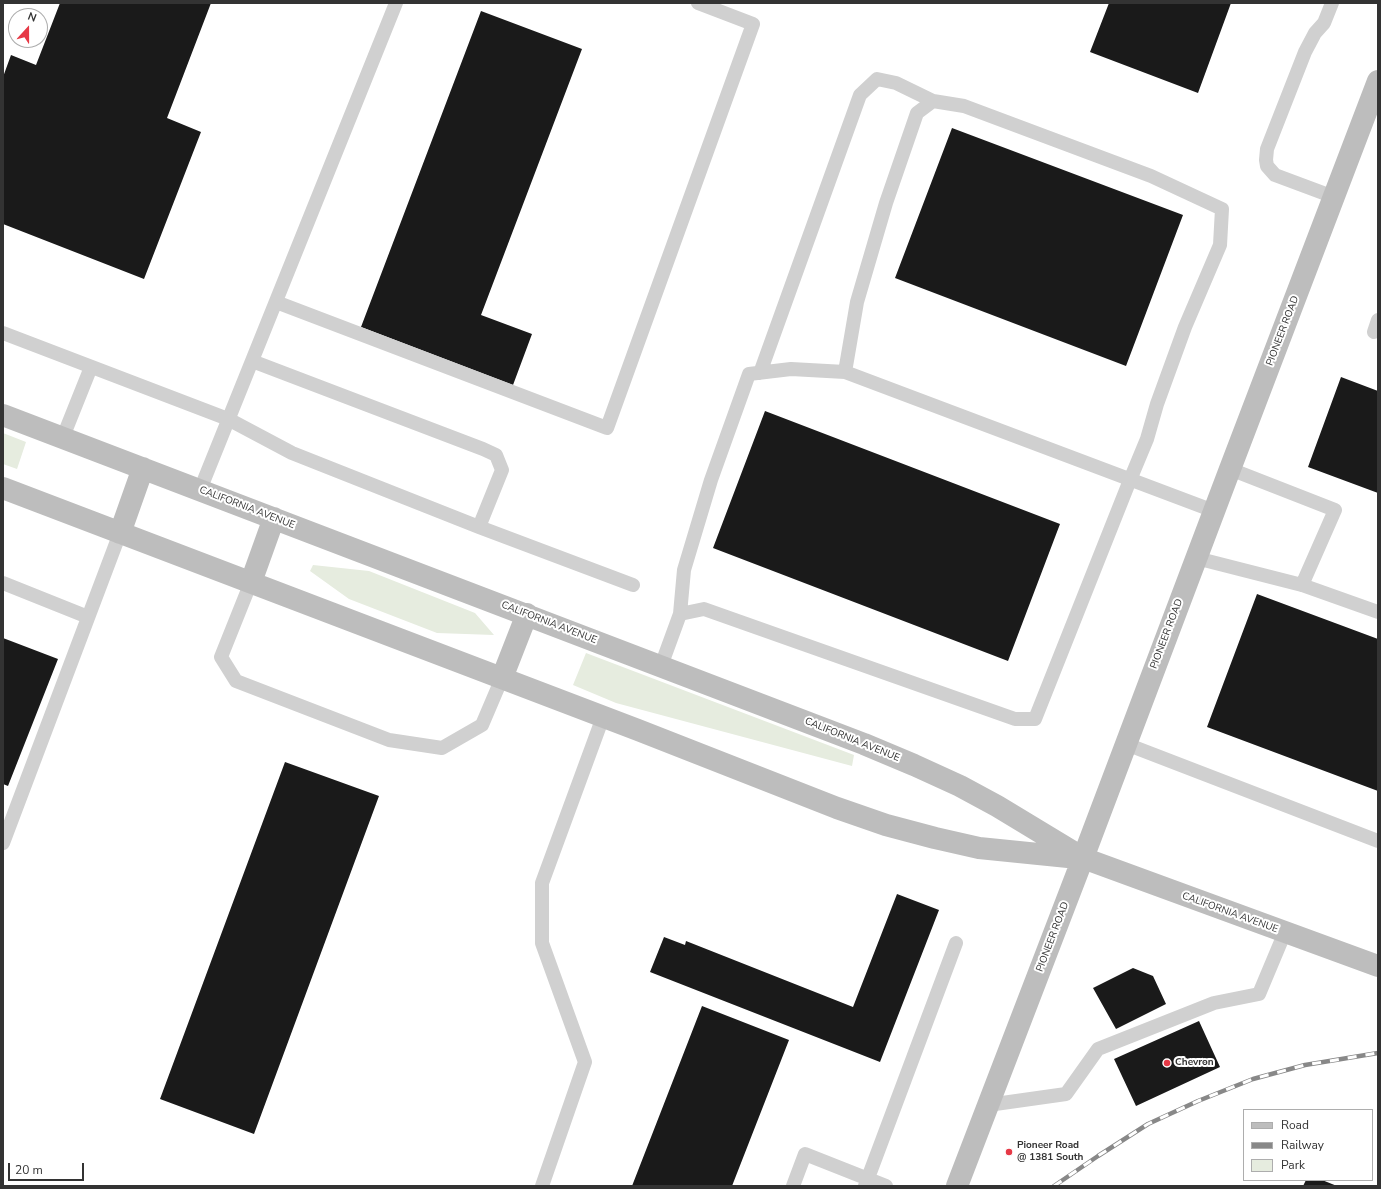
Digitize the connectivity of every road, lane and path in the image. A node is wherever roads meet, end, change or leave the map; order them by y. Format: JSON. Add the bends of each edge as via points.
{"nodes":[{"id":1,"x":396,"y":3,"type":"edge"},
{"id":2,"x":698,"y":3,"type":"edge"},
{"id":3,"x":1332,"y":3,"type":"edge"},
{"id":4,"x":1376,"y":91,"type":"edge"},
{"id":5,"x":933,"y":101,"type":"junction"},
{"id":6,"x":1334,"y":197,"type":"junction"},
{"id":7,"x":276,"y":302,"type":"junction"},
{"id":8,"x":3,"y":333,"type":"edge"},
{"id":9,"x":252,"y":361,"type":"junction"},
{"id":10,"x":91,"y":367,"type":"junction"},
{"id":11,"x":845,"y":372,"type":"junction"},
{"id":12,"x":760,"y":373,"type":"junction"},
{"id":13,"x":3,"y":415,"type":"edge"},
{"id":14,"x":228,"y":419,"type":"junction"},
{"id":15,"x":63,"y":437,"type":"junction"},
{"id":16,"x":143,"y":468,"type":"junction"},
{"id":17,"x":1230,"y":469,"type":"junction"},
{"id":18,"x":1130,"y":480,"type":"junction"},
{"id":19,"x":3,"y":488,"type":"edge"},
{"id":20,"x":200,"y":490,"type":"junction"},
{"id":21,"x":1214,"y":511,"type":"junction"},
{"id":22,"x":274,"y":518,"type":"junction"},
{"id":23,"x":479,"y":527,"type":"junction"},
{"id":24,"x":120,"y":532,"type":"junction"},
{"id":25,"x":1196,"y":558,"type":"junction"},
{"id":26,"x":251,"y":582,"type":"junction"},
{"id":27,"x":3,"y":583,"type":"edge"},
{"id":28,"x":633,"y":585,"type":"dead end"},
{"id":29,"x":1302,"y":585,"type":"junction"},
{"id":30,"x":1378,"y":612,"type":"edge"},
{"id":31,"x":527,"y":614,"type":"junction"},
{"id":32,"x":680,"y":614,"type":"junction"},
{"id":33,"x":88,"y":617,"type":"junction"},
{"id":34,"x":661,"y":666,"type":"junction"},
{"id":35,"x":502,"y":678,"type":"junction"},
{"id":36,"x":603,"y":717,"type":"junction"},
{"id":37,"x":1126,"y":744,"type":"junction"},
{"id":38,"x":1378,"y":841,"type":"edge"},
{"id":39,"x":3,"y":843,"type":"edge"},
{"id":40,"x":1083,"y":858,"type":"junction"},
{"id":41,"x":1285,"y":932,"type":"junction"},
{"id":42,"x":956,"y":943,"type":"dead end"},
{"id":43,"x":1378,"y":966,"type":"edge"},
{"id":44,"x":988,"y":1105,"type":"junction"},
{"id":45,"x":866,"y":1182,"type":"edge"},
{"id":46,"x":542,"y":1186,"type":"edge"},
{"id":47,"x":793,"y":1186,"type":"edge"},
{"id":48,"x":886,"y":1186,"type":"edge"},
{"id":49,"x":957,"y":1186,"type":"edge"}],
"edges":[{"from":1,"to":7,"type":"lane"},
{"from":2,"to":7,"type":"lane","via":[[753,24],[607,428]]},
{"from":3,"to":6,"type":"lane","via":[[1324,23],[1315,33],[1305,52],[1267,149],[1266,160],[1267,166],[1275,175]]},
{"from":4,"to":6,"type":"main road","name":"PIONEER ROAD"},
{"from":5,"to":11,"type":"lane","via":[[917,113],[886,203],[857,302]]},
{"from":5,"to":12,"type":"lane","via":[[896,83],[876,79],[860,95]]},
{"from":5,"to":18,"type":"lane","via":[[964,106],[1114,162],[1222,209],[1220,245],[1185,328],[1147,439]]},
{"from":6,"to":17,"type":"main road","name":"PIONEER ROAD"},
{"from":7,"to":9,"type":"lane"},
{"from":8,"to":10,"type":"lane"},
{"from":9,"to":14,"type":"lane"},
{"from":9,"to":23,"type":"lane","via":[[496,455],[502,470]]},
{"from":10,"to":14,"type":"lane"},
{"from":10,"to":15,"type":"lane"},
{"from":11,"to":12,"type":"lane","via":[[791,369]]},
{"from":11,"to":18,"type":"lane"},
{"from":12,"to":32,"type":"lane","via":[[749,374],[711,480],[684,570]]},
{"from":13,"to":15,"type":"main road","name":"CALIFORNIA AVENUE"},
{"from":14,"to":20,"type":"lane"},
{"from":14,"to":23,"type":"lane","via":[[292,453]]},
{"from":15,"to":16,"type":"main road","name":"CALIFORNIA AVENUE"},
{"from":16,"to":20,"type":"main road","name":"CALIFORNIA AVENUE"},
{"from":16,"to":24,"type":"main road"},
{"from":17,"to":21,"type":"main road","name":"PIONEER ROAD"},
{"from":17,"to":29,"type":"lane","via":[[1335,510]]},
{"from":18,"to":21,"type":"lane"},
{"from":18,"to":32,"type":"lane","via":[[1035,719],[1015,718],[704,609]]},
{"from":19,"to":24,"type":"main road","name":"CALIFORNIA AVENUE"},
{"from":20,"to":22,"type":"main road","name":"CALIFORNIA AVENUE"},
{"from":21,"to":25,"type":"main road","name":"PIONEER ROAD"},
{"from":22,"to":26,"type":"main road"},
{"from":22,"to":31,"type":"main road","name":"CALIFORNIA AVENUE"},
{"from":23,"to":28,"type":"lane"},
{"from":24,"to":26,"type":"main road","name":"CALIFORNIA AVENUE"},
{"from":24,"to":33,"type":"lane"},
{"from":25,"to":29,"type":"lane"},
{"from":25,"to":37,"type":"main road","name":"PIONEER ROAD"},
{"from":26,"to":35,"type":"main road","name":"CALIFORNIA AVENUE"},
{"from":26,"to":35,"type":"lane","via":[[221,656],[236,681],[388,740],[442,748],[482,725]]},
{"from":27,"to":33,"type":"lane"},
{"from":29,"to":30,"type":"lane"},
{"from":31,"to":34,"type":"main road","name":"CALIFORNIA AVENUE"},
{"from":31,"to":35,"type":"main road"},
{"from":32,"to":34,"type":"lane"},
{"from":33,"to":39,"type":"lane"},
{"from":34,"to":40,"type":"main road","name":"CALIFORNIA AVENUE","via":[[914,765],[991,803]]},
{"from":35,"to":36,"type":"main road","name":"CALIFORNIA AVENUE"},
{"from":36,"to":40,"type":"main road","name":"CALIFORNIA AVENUE","via":[[886,825],[979,848]]},
{"from":36,"to":46,"type":"lane","via":[[542,883],[542,943],[585,1062]]},
{"from":37,"to":38,"type":"lane"},
{"from":37,"to":40,"type":"main road","name":"PIONEER ROAD"},
{"from":40,"to":41,"type":"main road","name":"CALIFORNIA AVENUE"},
{"from":40,"to":44,"type":"main road","name":"PIONEER ROAD"},
{"from":41,"to":43,"type":"main road","name":"CALIFORNIA AVENUE"},
{"from":41,"to":44,"type":"lane","via":[[1259,994],[1214,1003],[1098,1049],[1066,1094]]},
{"from":42,"to":45,"type":"lane"},
{"from":44,"to":49,"type":"main road","name":"PIONEER ROAD"},
{"from":45,"to":47,"type":"lane","via":[[805,1154]]},
{"from":45,"to":48,"type":"lane"}]}
